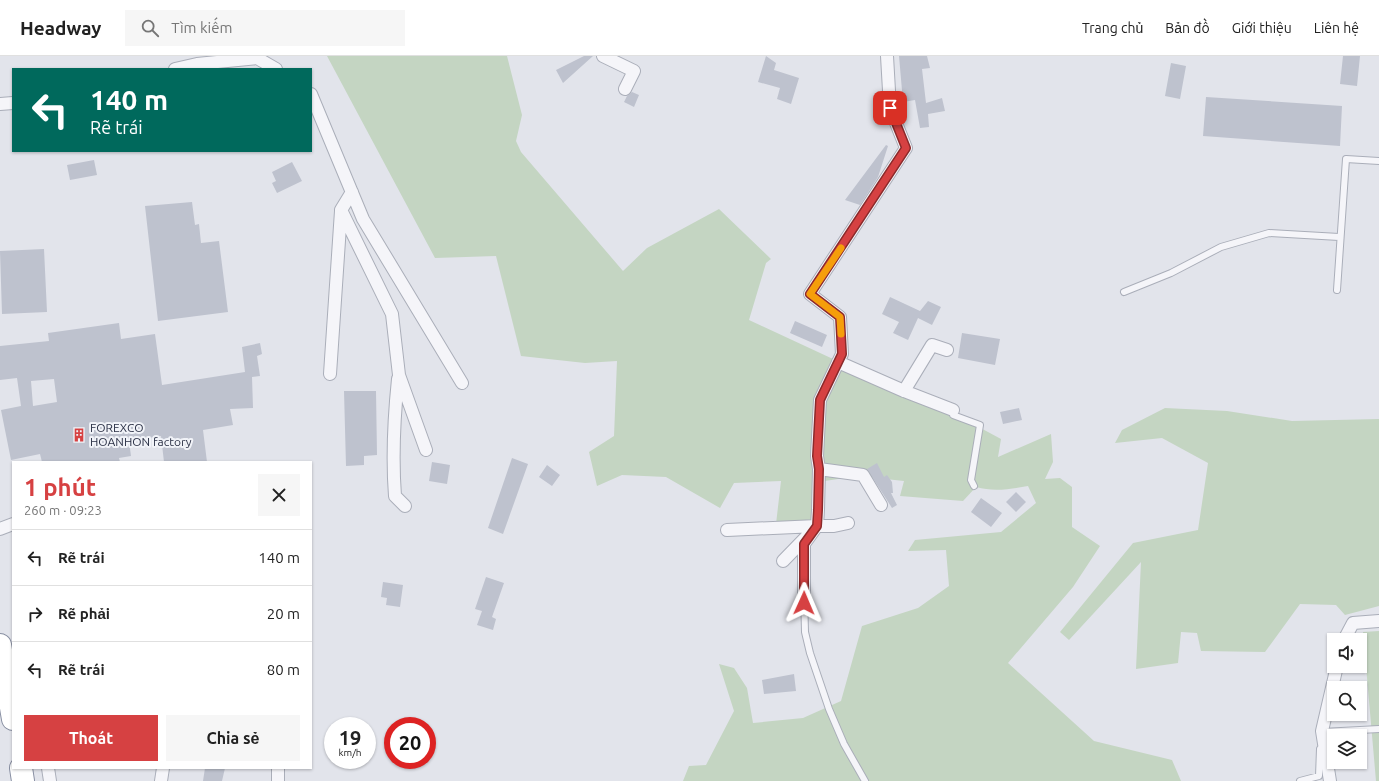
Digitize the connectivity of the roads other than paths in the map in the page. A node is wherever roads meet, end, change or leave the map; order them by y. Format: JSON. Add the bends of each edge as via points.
{"nodes":[{"id":1,"x":603,"y":56,"type":"edge"},
{"id":2,"x":887,"y":56,"type":"edge"},
{"id":3,"x":179,"y":68,"type":"edge"},
{"id":4,"x":274,"y":68,"type":"edge"},
{"id":5,"x":625,"y":89,"type":"dead end"},
{"id":6,"x":312,"y":96,"type":"edge"},
{"id":7,"x":12,"y":103,"type":"edge"},
{"id":8,"x":0,"y":104,"type":"edge"},
{"id":9,"x":1379,"y":161,"type":"edge"},
{"id":10,"x":352,"y":192,"type":"junction"},
{"id":11,"x":341,"y":210,"type":"junction"},
{"id":12,"x":1339,"y":237,"type":"junction"},
{"id":13,"x":1337,"y":290,"type":"dead end"},
{"id":14,"x":1124,"y":292,"type":"dead end"},
{"id":15,"x":947,"y":350,"type":"dead end"},
{"id":16,"x":838,"y":362,"type":"junction"},
{"id":17,"x":330,"y":374,"type":"dead end"},
{"id":18,"x":399,"y":375,"type":"junction"},
{"id":19,"x":462,"y":384,"type":"dead end"},
{"id":20,"x":904,"y":391,"type":"junction"},
{"id":21,"x":953,"y":410,"type":"joint"},
{"id":22,"x":426,"y":450,"type":"dead end"},
{"id":23,"x":819,"y":469,"type":"junction"},
{"id":24,"x":974,"y":486,"type":"dead end"},
{"id":25,"x":881,"y":505,"type":"dead end"},
{"id":26,"x":405,"y":506,"type":"dead end"},
{"id":27,"x":848,"y":523,"type":"dead end"},
{"id":28,"x":12,"y":524,"type":"edge"},
{"id":29,"x":817,"y":526,"type":"junction"},
{"id":30,"x":0,"y":529,"type":"edge"},
{"id":31,"x":727,"y":530,"type":"dead end"},
{"id":32,"x":782,"y":561,"type":"dead end"},
{"id":33,"x":804,"y":594,"type":"joint"},
{"id":34,"x":1379,"y":621,"type":"edge"},
{"id":35,"x":1348,"y":633,"type":"edge"},
{"id":36,"x":5,"y":657,"type":"edge"},
{"id":37,"x":1335,"y":673,"type":"edge"},
{"id":38,"x":12,"y":711,"type":"edge"},
{"id":39,"x":1379,"y":729,"type":"edge"},
{"id":40,"x":1322,"y":731,"type":"junction"},
{"id":41,"x":21,"y":769,"type":"edge"},
{"id":42,"x":48,"y":769,"type":"edge"},
{"id":43,"x":163,"y":769,"type":"edge"},
{"id":44,"x":278,"y":769,"type":"edge"},
{"id":45,"x":23,"y":781,"type":"edge"},
{"id":46,"x":50,"y":781,"type":"edge"},
{"id":47,"x":161,"y":781,"type":"edge"},
{"id":48,"x":278,"y":781,"type":"edge"},
{"id":49,"x":865,"y":781,"type":"edge"},
{"id":50,"x":1300,"y":781,"type":"edge"},
{"id":51,"x":1330,"y":781,"type":"edge"}],
"edges":[{"from":1,"to":5,"type":"street","via":[[634,71]]},
{"from":2,"to":16,"type":"street","via":[[890,108],[906,148],[810,294],[840,317],[842,354]]},
{"from":3,"to":4,"type":"street","via":[[257,58]]},
{"from":6,"to":10,"type":"street"},
{"from":7,"to":8,"type":"street"},
{"from":9,"to":12,"type":"lane","via":[[1346,159]]},
{"from":10,"to":11,"type":"street"},
{"from":10,"to":19,"type":"street","via":[[363,218]]},
{"from":11,"to":17,"type":"street"},
{"from":11,"to":18,"type":"street","via":[[392,314]]},
{"from":12,"to":13,"type":"lane"},
{"from":12,"to":14,"type":"lane","via":[[1269,232],[1220,246],[1171,273]]},
{"from":15,"to":20,"type":"street","via":[[932,345]]},
{"from":16,"to":20,"type":"street"},
{"from":16,"to":23,"type":"street","via":[[820,400],[817,456]]},
{"from":18,"to":22,"type":"street"},
{"from":18,"to":26,"type":"street","via":[[393,475],[395,496]]},
{"from":20,"to":21,"type":"street"},
{"from":21,"to":24,"type":"lane","via":[[954,415],[980,425],[971,480]]},
{"from":23,"to":25,"type":"street","via":[[863,475]]},
{"from":23,"to":29,"type":"street"},
{"from":27,"to":29,"type":"street"},
{"from":28,"to":30,"type":"street"},
{"from":29,"to":31,"type":"street"},
{"from":29,"to":32,"type":"street"},
{"from":29,"to":33,"type":"street","via":[[804,544]]},
{"from":33,"to":49,"type":"lane","via":[[805,632],[810,653],[844,744]]},
{"from":34,"to":35,"type":"street","via":[[1353,623]]},
{"from":36,"to":38,"type":"highway"},
{"from":37,"to":40,"type":"street"},
{"from":39,"to":40,"type":"lane"},
{"from":40,"to":50,"type":"lane","via":[[1319,776]]},
{"from":40,"to":51,"type":"street"},
{"from":41,"to":45,"type":"highway"},
{"from":42,"to":46,"type":"street"},
{"from":43,"to":47,"type":"street"},
{"from":44,"to":48,"type":"street"}]}
